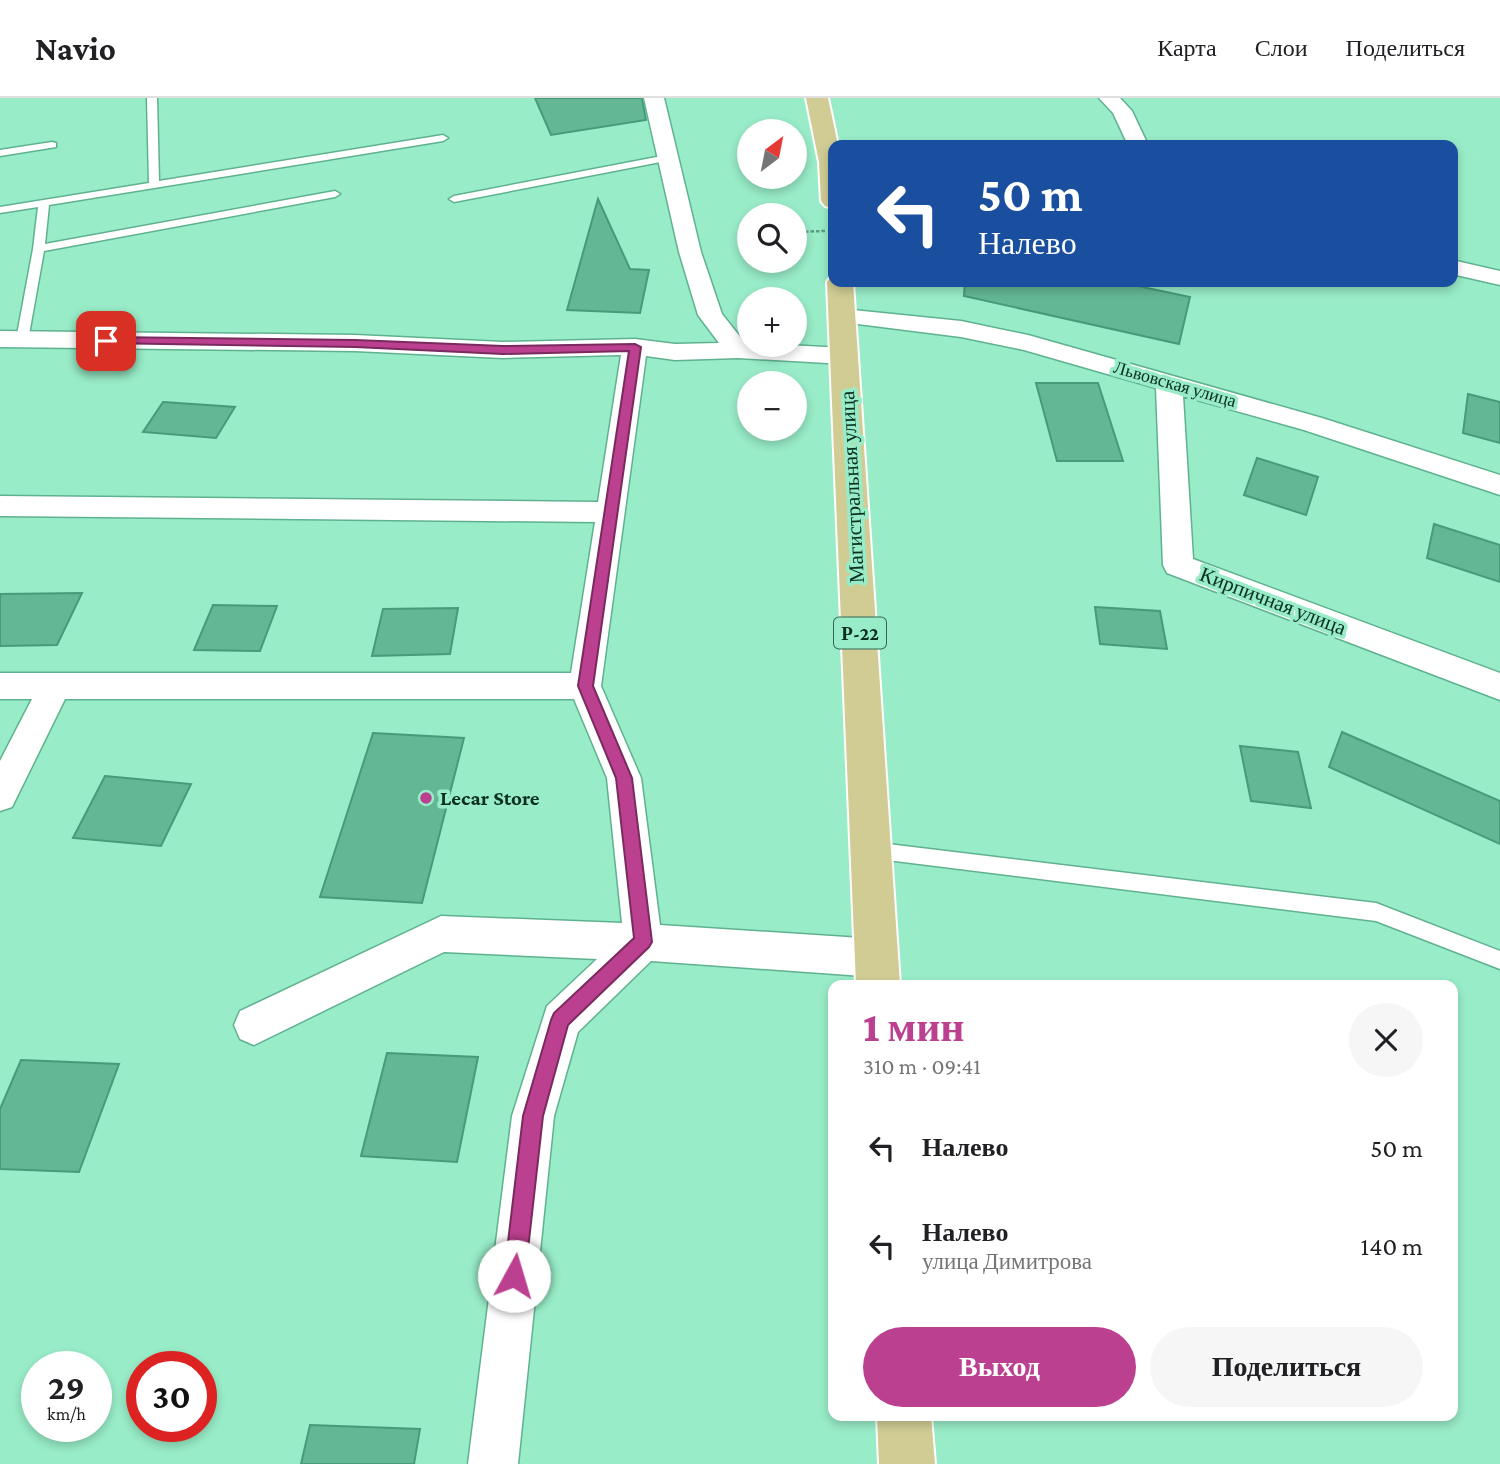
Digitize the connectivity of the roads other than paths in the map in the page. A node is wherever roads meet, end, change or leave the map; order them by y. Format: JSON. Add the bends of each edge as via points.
{"nodes":[{"id":1,"x":152,"y":98,"type":"edge"},
{"id":2,"x":654,"y":98,"type":"edge"},
{"id":3,"x":817,"y":98,"type":"edge"},
{"id":4,"x":1110,"y":98,"type":"edge"},
{"id":5,"x":443,"y":138,"type":"dead end"},
{"id":6,"x":1136,"y":140,"type":"edge"},
{"id":7,"x":52,"y":145,"type":"dead end"},
{"id":8,"x":828,"y":152,"type":"edge"},
{"id":9,"x":0,"y":153,"type":"edge"},
{"id":10,"x":667,"y":159,"type":"junction"},
{"id":11,"x":154,"y":184,"type":"junction"},
{"id":12,"x":335,"y":194,"type":"dead end"},
{"id":13,"x":454,"y":199,"type":"dead end"},
{"id":14,"x":44,"y":202,"type":"junction"},
{"id":15,"x":0,"y":210,"type":"edge"},
{"id":16,"x":39,"y":249,"type":"junction"},
{"id":17,"x":1458,"y":268,"type":"edge"},
{"id":18,"x":1500,"y":278,"type":"edge"},
{"id":19,"x":840,"y":287,"type":"edge"},
{"id":20,"x":843,"y":316,"type":"junction"},
{"id":21,"x":11,"y":340,"type":"edge"},
{"id":22,"x":635,"y":347,"type":"junction"},
{"id":23,"x":737,"y":349,"type":"edge"},
{"id":24,"x":737,"y":350,"type":"edge"},
{"id":25,"x":807,"y":354,"type":"edge"},
{"id":26,"x":845,"y":356,"type":"junction"},
{"id":27,"x":1169,"y":383,"type":"junction"},
{"id":28,"x":1500,"y":485,"type":"edge"},
{"id":29,"x":0,"y":506,"type":"edge"},
{"id":30,"x":611,"y":512,"type":"junction"},
{"id":31,"x":55,"y":685,"type":"junction"},
{"id":32,"x":0,"y":686,"type":"edge"},
{"id":33,"x":585,"y":686,"type":"junction"},
{"id":34,"x":1500,"y":687,"type":"edge"},
{"id":35,"x":0,"y":796,"type":"edge"},
{"id":36,"x":871,"y":850,"type":"junction"},
{"id":37,"x":643,"y":942,"type":"junction"},
{"id":38,"x":1500,"y":960,"type":"edge"},
{"id":39,"x":878,"y":972,"type":"edge"},
{"id":40,"x":254,"y":1025,"type":"dead end"},
{"id":41,"x":904,"y":1421,"type":"edge"},
{"id":42,"x":493,"y":1464,"type":"edge"},
{"id":43,"x":907,"y":1464,"type":"edge"}],
"edges":[{"from":1,"to":11,"type":"lane"},
{"from":2,"to":10,"type":"street"},
{"from":3,"to":8,"type":"highway"},
{"from":4,"to":6,"type":"street"},
{"from":5,"to":11,"type":"lane"},
{"from":7,"to":9,"type":"lane"},
{"from":10,"to":13,"type":"lane"},
{"from":10,"to":23,"type":"street","via":[[710,315]]},
{"from":11,"to":14,"type":"lane"},
{"from":12,"to":16,"type":"lane"},
{"from":14,"to":15,"type":"lane"},
{"from":14,"to":16,"type":"lane"},
{"from":16,"to":21,"type":"lane"},
{"from":17,"to":18,"type":"street"},
{"from":19,"to":20,"type":"highway","name":"Магистральная улица","number":"Р-22"},
{"from":20,"to":26,"type":"highway","name":"Магистральная улица","number":"Р-22"},
{"from":20,"to":27,"type":"street","name":"Львовская улица","via":[[1015,340]]},
{"from":21,"to":22,"type":"street","via":[[355,343],[503,350]]},
{"from":22,"to":24,"type":"street","via":[[676,352]]},
{"from":22,"to":30,"type":"street"},
{"from":25,"to":26,"type":"street"},
{"from":26,"to":36,"type":"highway","name":"Магистральная улица","number":"Р-22"},
{"from":27,"to":28,"type":"street","name":"Львовская улица"},
{"from":27,"to":34,"type":"street","name":"Кирпичная улица","via":[[1178,565]]},
{"from":29,"to":30,"type":"street"},
{"from":30,"to":33,"type":"street"},
{"from":31,"to":32,"type":"street"},
{"from":31,"to":33,"type":"street"},
{"from":31,"to":35,"type":"street"},
{"from":33,"to":37,"type":"street","via":[[624,778]]},
{"from":36,"to":38,"type":"lane","via":[[1376,912]]},
{"from":36,"to":39,"type":"highway","name":"Магистральная улица","number":"Р-22"},
{"from":37,"to":39,"type":"street"},
{"from":37,"to":40,"type":"street","via":[[441,933]]},
{"from":37,"to":42,"type":"street","via":[[561,1020],[533,1116]]},
{"from":41,"to":43,"type":"highway"}]}
